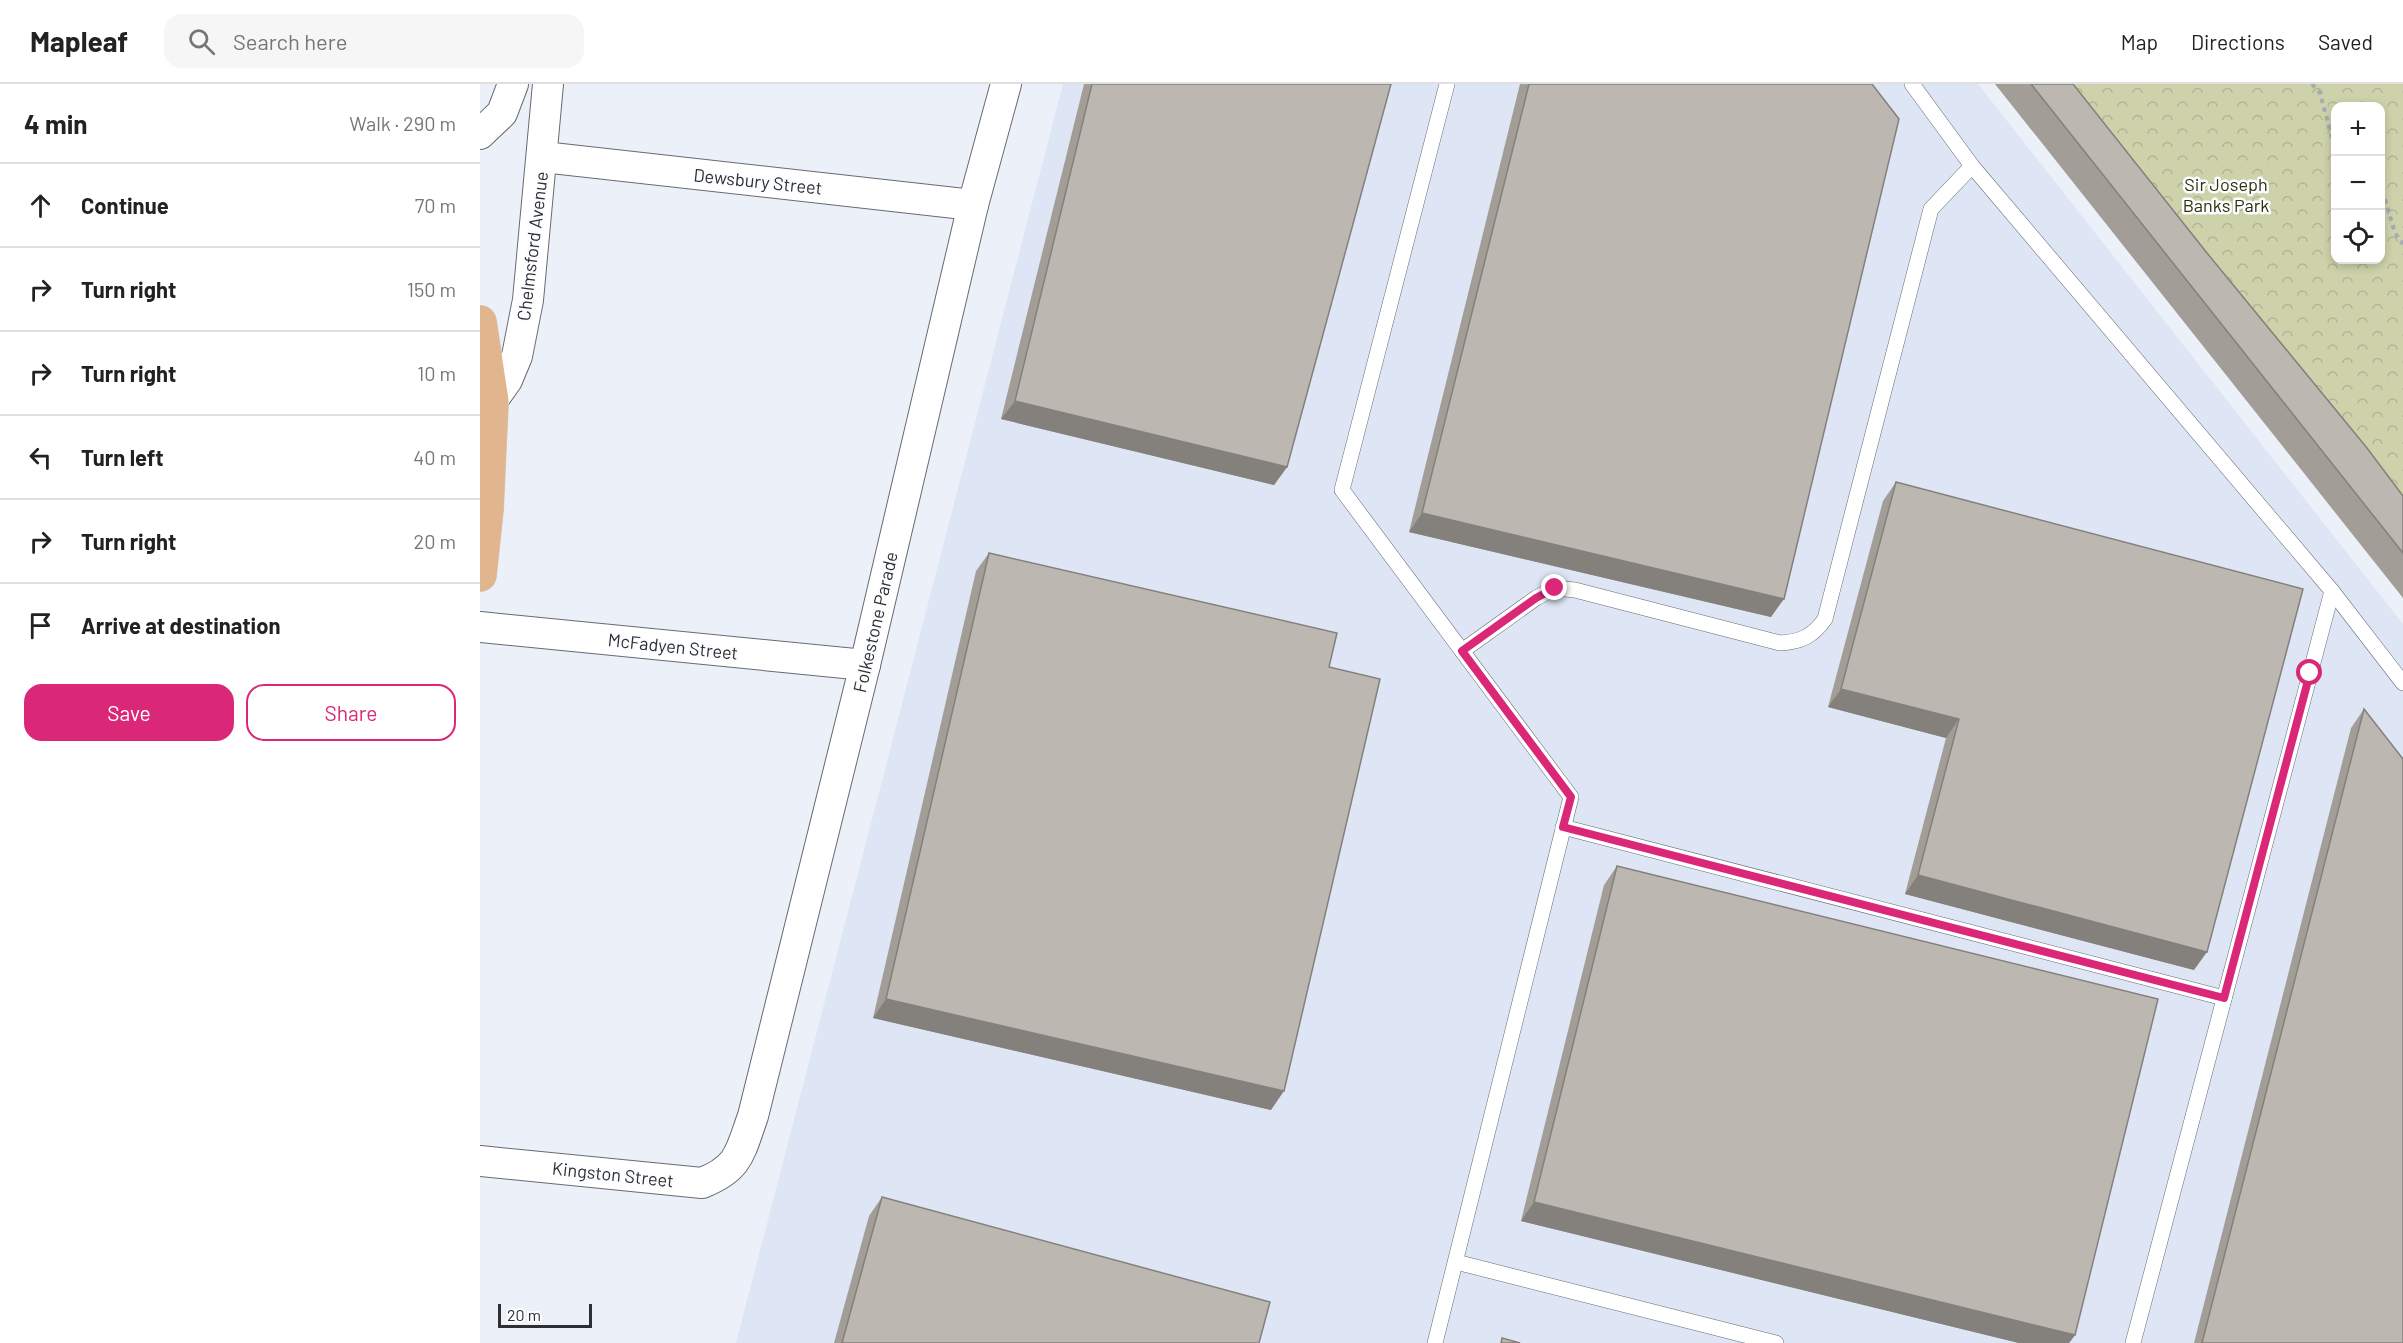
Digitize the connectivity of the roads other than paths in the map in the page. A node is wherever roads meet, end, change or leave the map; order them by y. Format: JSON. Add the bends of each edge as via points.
{"nodes":[{"id":1,"x":513,"y":84,"type":"edge"},
{"id":2,"x":548,"y":84,"type":"edge"},
{"id":3,"x":1006,"y":84,"type":"edge"},
{"id":4,"x":1447,"y":84,"type":"edge"},
{"id":5,"x":1912,"y":84,"type":"edge"},
{"id":6,"x":480,"y":134,"type":"edge"},
{"id":7,"x":543,"y":157,"type":"junction"},
{"id":8,"x":1972,"y":166,"type":"junction"},
{"id":9,"x":974,"y":205,"type":"junction"},
{"id":10,"x":480,"y":322,"type":"edge"},
{"id":11,"x":492,"y":401,"type":"junction"},
{"id":12,"x":480,"y":575,"type":"edge"},
{"id":13,"x":2332,"y":591,"type":"junction"},
{"id":14,"x":480,"y":627,"type":"edge"},
{"id":15,"x":1462,"y":651,"type":"junction"},
{"id":16,"x":865,"y":665,"type":"junction"},
{"id":17,"x":2403,"y":683,"type":"edge"},
{"id":18,"x":1563,"y":827,"type":"junction"},
{"id":19,"x":2224,"y":998,"type":"junction"},
{"id":20,"x":737,"y":1158,"type":"joint"},
{"id":21,"x":480,"y":1161,"type":"edge"},
{"id":22,"x":1455,"y":1262,"type":"junction"},
{"id":23,"x":1435,"y":1343,"type":"edge"},
{"id":24,"x":1776,"y":1343,"type":"edge"},
{"id":25,"x":2133,"y":1343,"type":"edge"}],
"edges":[{"from":1,"to":6,"type":"street","via":[[502,113]]},
{"from":2,"to":7,"type":"street","name":"Chelmsford Avenue"},
{"from":3,"to":9,"type":"street","name":"Folkestone Parade"},
{"from":4,"to":15,"type":"lane","via":[[1342,490]]},
{"from":5,"to":8,"type":"lane"},
{"from":7,"to":9,"type":"street","name":"Dewsbury Street"},
{"from":7,"to":11,"type":"street","name":"Chelmsford Avenue","via":[[528,300],[517,356]]},
{"from":8,"to":13,"type":"lane"},
{"from":8,"to":15,"type":"lane","via":[[1931,210],[1825,619],[1817,630],[1797,642],[1780,643],[1555,588]]},
{"from":9,"to":16,"type":"street","name":"Folkestone Parade"},
{"from":10,"to":11,"type":"main road"},
{"from":11,"to":12,"type":"main road"},
{"from":13,"to":17,"type":"lane"},
{"from":13,"to":19,"type":"lane"},
{"from":14,"to":16,"type":"street","name":"McFadyen Street"},
{"from":15,"to":18,"type":"lane","via":[[1571,797]]},
{"from":16,"to":20,"type":"street","name":"Folkestone Parade","via":[[753,1116]]},
{"from":18,"to":19,"type":"lane"},
{"from":18,"to":22,"type":"lane"},
{"from":19,"to":25,"type":"lane"},
{"from":20,"to":21,"type":"street","name":"Kingston Street","via":[[722,1175],[702,1183]]},
{"from":22,"to":23,"type":"lane"},
{"from":22,"to":24,"type":"lane"}]}
